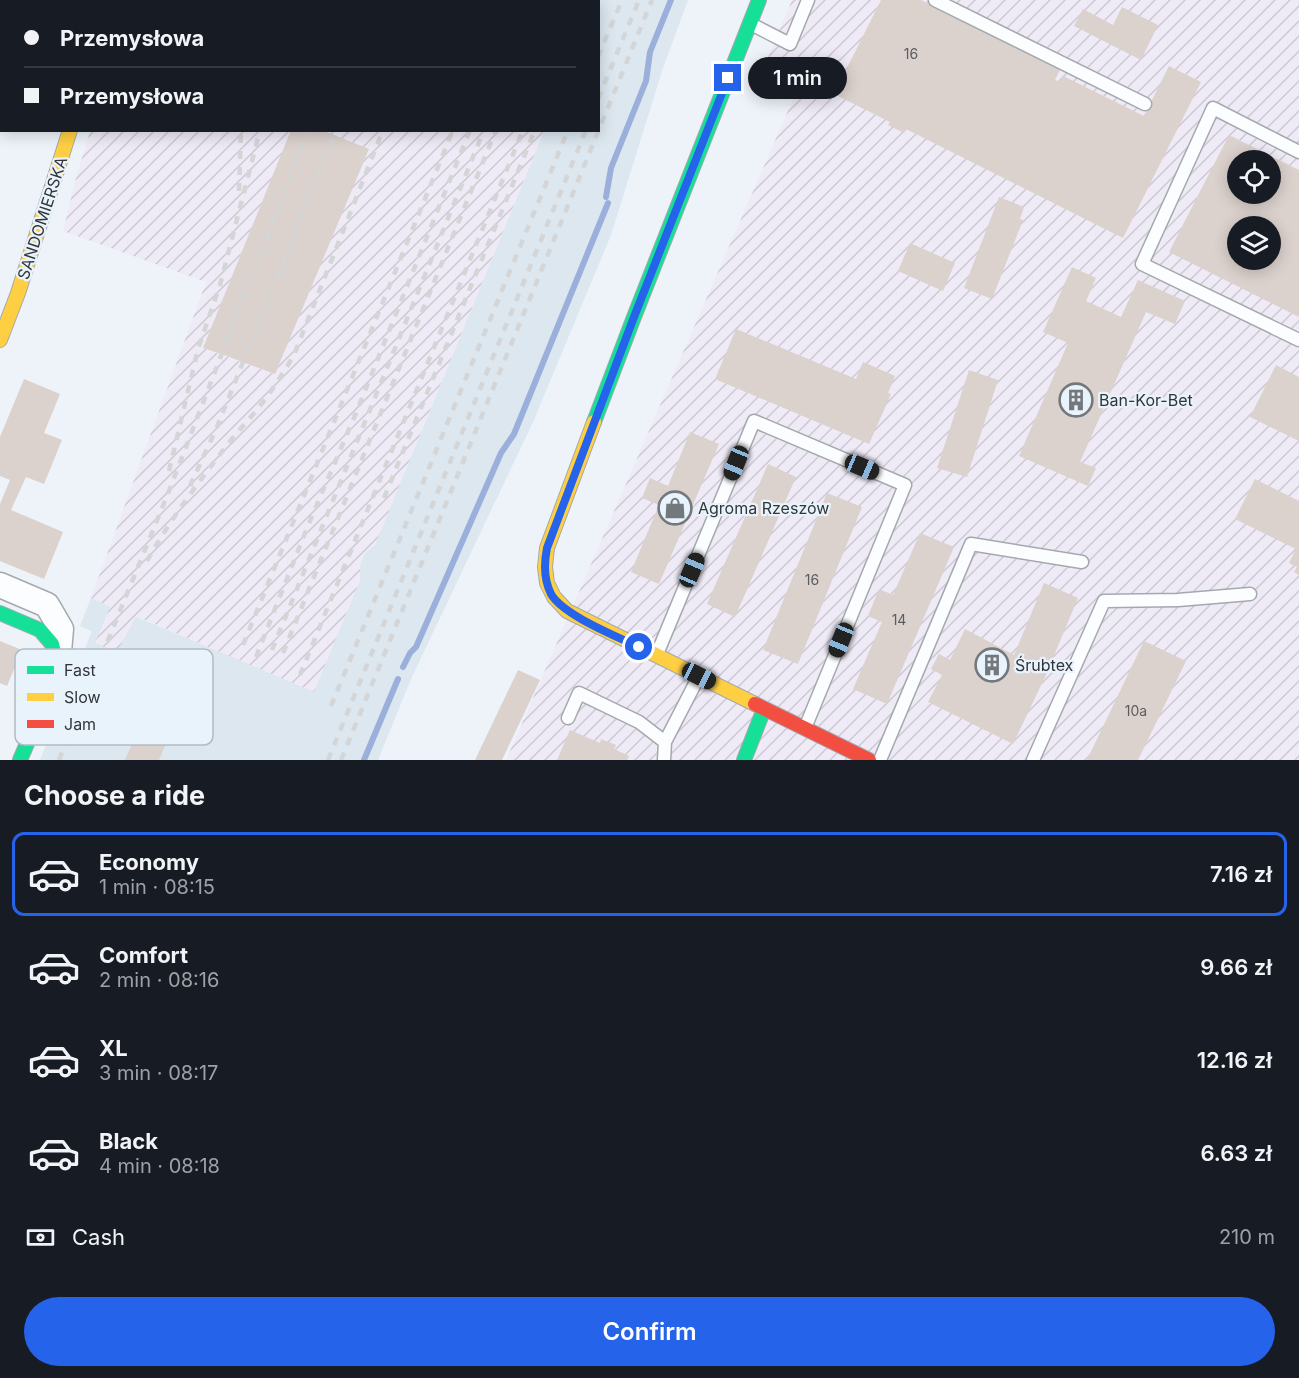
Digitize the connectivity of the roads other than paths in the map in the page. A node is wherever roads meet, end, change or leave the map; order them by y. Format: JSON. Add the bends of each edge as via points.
{"nodes":[{"id":1,"x":759,"y":0,"type":"edge"},
{"id":2,"x":808,"y":0,"type":"edge"},
{"id":3,"x":935,"y":0,"type":"edge"},
{"id":4,"x":749,"y":24,"type":"junction"},
{"id":5,"x":1145,"y":104,"type":"dead end"},
{"id":6,"x":69,"y":132,"type":"edge"},
{"id":7,"x":1299,"y":152,"type":"edge"},
{"id":8,"x":1299,"y":339,"type":"edge"},
{"id":9,"x":0,"y":340,"type":"edge"},
{"id":10,"x":1082,"y":562,"type":"dead end"},
{"id":11,"x":0,"y":585,"type":"edge"},
{"id":12,"x":1250,"y":594,"type":"dead end"},
{"id":13,"x":0,"y":613,"type":"edge"},
{"id":14,"x":53,"y":649,"type":"edge"},
{"id":15,"x":60,"y":649,"type":"edge"},
{"id":16,"x":656,"y":655,"type":"junction"},
{"id":17,"x":699,"y":676,"type":"junction"},
{"id":18,"x":764,"y":709,"type":"junction"},
{"id":19,"x":568,"y":718,"type":"dead end"},
{"id":20,"x":805,"y":729,"type":"junction"},
{"id":21,"x":665,"y":742,"type":"junction"},
{"id":22,"x":26,"y":745,"type":"edge"},
{"id":23,"x":20,"y":760,"type":"edge"},
{"id":24,"x":664,"y":760,"type":"edge"},
{"id":25,"x":744,"y":760,"type":"edge"},
{"id":26,"x":869,"y":760,"type":"edge"},
{"id":27,"x":880,"y":760,"type":"edge"},
{"id":28,"x":1033,"y":760,"type":"edge"}],
"edges":[{"from":1,"to":4,"type":"street"},
{"from":2,"to":4,"type":"lane","via":[[790,44]]},
{"from":3,"to":5,"type":"lane"},
{"from":4,"to":16,"type":"street","via":[[597,414],[544,562],[551,594],[567,611]]},
{"from":6,"to":9,"type":"street","name":"SANDOMIERSKA"},
{"from":7,"to":8,"type":"lane","via":[[1213,108],[1142,264]]},
{"from":10,"to":27,"type":"lane","via":[[971,544]]},
{"from":11,"to":15,"type":"street","via":[[47,605],[61,629]]},
{"from":12,"to":28,"type":"lane","via":[[1104,601]]},
{"from":13,"to":14,"type":"street","via":[[40,630]]},
{"from":16,"to":17,"type":"street"},
{"from":16,"to":20,"type":"lane","via":[[754,421],[905,485]]},
{"from":17,"to":18,"type":"street"},
{"from":17,"to":21,"type":"lane"},
{"from":18,"to":20,"type":"street"},
{"from":18,"to":25,"type":"street"},
{"from":19,"to":21,"type":"lane","via":[[579,693],[639,722]]},
{"from":20,"to":26,"type":"street"},
{"from":21,"to":24,"type":"lane"},
{"from":22,"to":23,"type":"street"}]}
